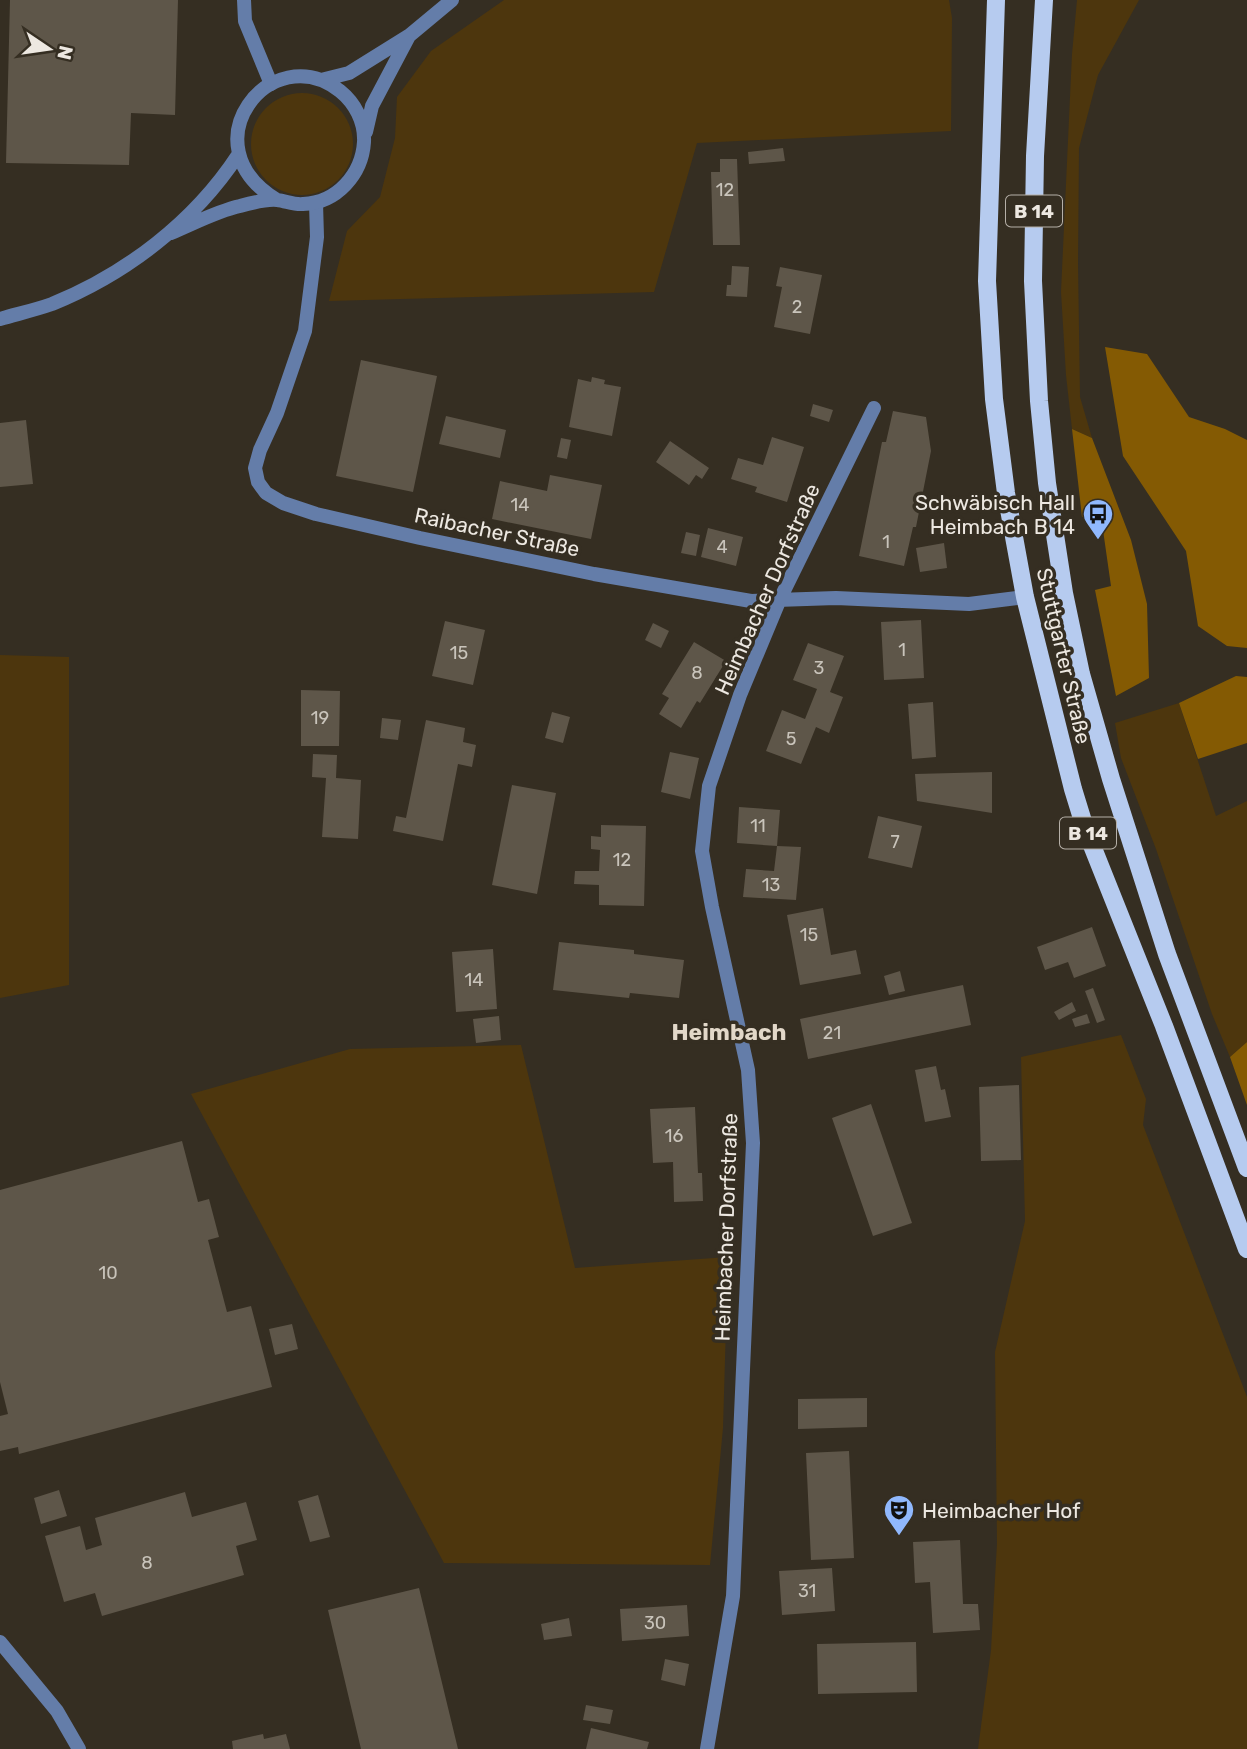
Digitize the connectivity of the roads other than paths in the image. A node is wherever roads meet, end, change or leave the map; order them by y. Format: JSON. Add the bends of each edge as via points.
{"nodes":[{"id":1,"x":244,"y":0,"type":"edge"},
{"id":2,"x":452,"y":0,"type":"edge"},
{"id":3,"x":1044,"y":0,"type":"edge"},
{"id":4,"x":995,"y":2,"type":"edge"},
{"id":5,"x":410,"y":35,"type":"junction"},
{"id":6,"x":321,"y":80,"type":"junction"},
{"id":7,"x":271,"y":84,"type":"junction"},
{"id":8,"x":364,"y":139,"type":"junction"},
{"id":9,"x":238,"y":155,"type":"junction"},
{"id":10,"x":277,"y":200,"type":"junction"},
{"id":11,"x":316,"y":202,"type":"junction"},
{"id":12,"x":171,"y":233,"type":"junction"},
{"id":13,"x":0,"y":319,"type":"edge"},
{"id":14,"x":874,"y":408,"type":"dead end"},
{"id":15,"x":1025,"y":597,"type":"junction"},
{"id":16,"x":780,"y":599,"type":"junction"},
{"id":17,"x":1247,"y":1168,"type":"edge"},
{"id":18,"x":1247,"y":1249,"type":"edge"},
{"id":19,"x":0,"y":1642,"type":"edge"},
{"id":20,"x":79,"y":1749,"type":"edge"},
{"id":21,"x":707,"y":1749,"type":"edge"}],
"edges":[{"from":1,"to":7,"type":"street","via":[[245,21]]},
{"from":2,"to":5,"type":"street"},
{"from":3,"to":17,"type":"main road","name":"Stuttgarter Straße","number":"B 14","via":[[1033,281],[1047,483],[1064,593],[1111,779],[1167,954]]},
{"from":4,"to":15,"type":"main road","name":"Stuttgarter Straße","number":"B 14","via":[[987,281],[994,399]]},
{"from":5,"to":6,"type":"street","via":[[349,73]]},
{"from":5,"to":8,"type":"street","via":[[372,106]]},
{"from":6,"to":7,"type":"street","via":[[295,77]]},
{"from":6,"to":8,"type":"street","via":[[352,103]]},
{"from":7,"to":9,"type":"street","via":[[252,99],[240,120]]},
{"from":8,"to":11,"type":"street","via":[[356,172],[339,191]]},
{"from":9,"to":10,"type":"street","via":[[259,190]]},
{"from":9,"to":12,"type":"street","via":[[223,179]]},
{"from":10,"to":11,"type":"street"},
{"from":10,"to":12,"type":"street","via":[[239,206]]},
{"from":11,"to":16,"type":"street","name":"Raibacher Straße","via":[[317,237],[305,331],[255,468],[266,493],[316,514],[447,544],[726,597]]},
{"from":12,"to":13,"type":"street","via":[[107,278],[50,304]]},
{"from":14,"to":16,"type":"street","name":"Heimbacher Dorfstraße"},
{"from":15,"to":16,"type":"street","name":"Raibacher Straße","via":[[957,605]]},
{"from":15,"to":18,"type":"main road","name":"Stuttgarter Straße","number":"B 14","via":[[1086,828]]},
{"from":16,"to":21,"type":"street","name":"Heimbacher Dorfstraße","via":[[709,786],[702,851],[748,1070],[753,1143],[733,1596]]},
{"from":19,"to":20,"type":"street","via":[[57,1711]]}]}
